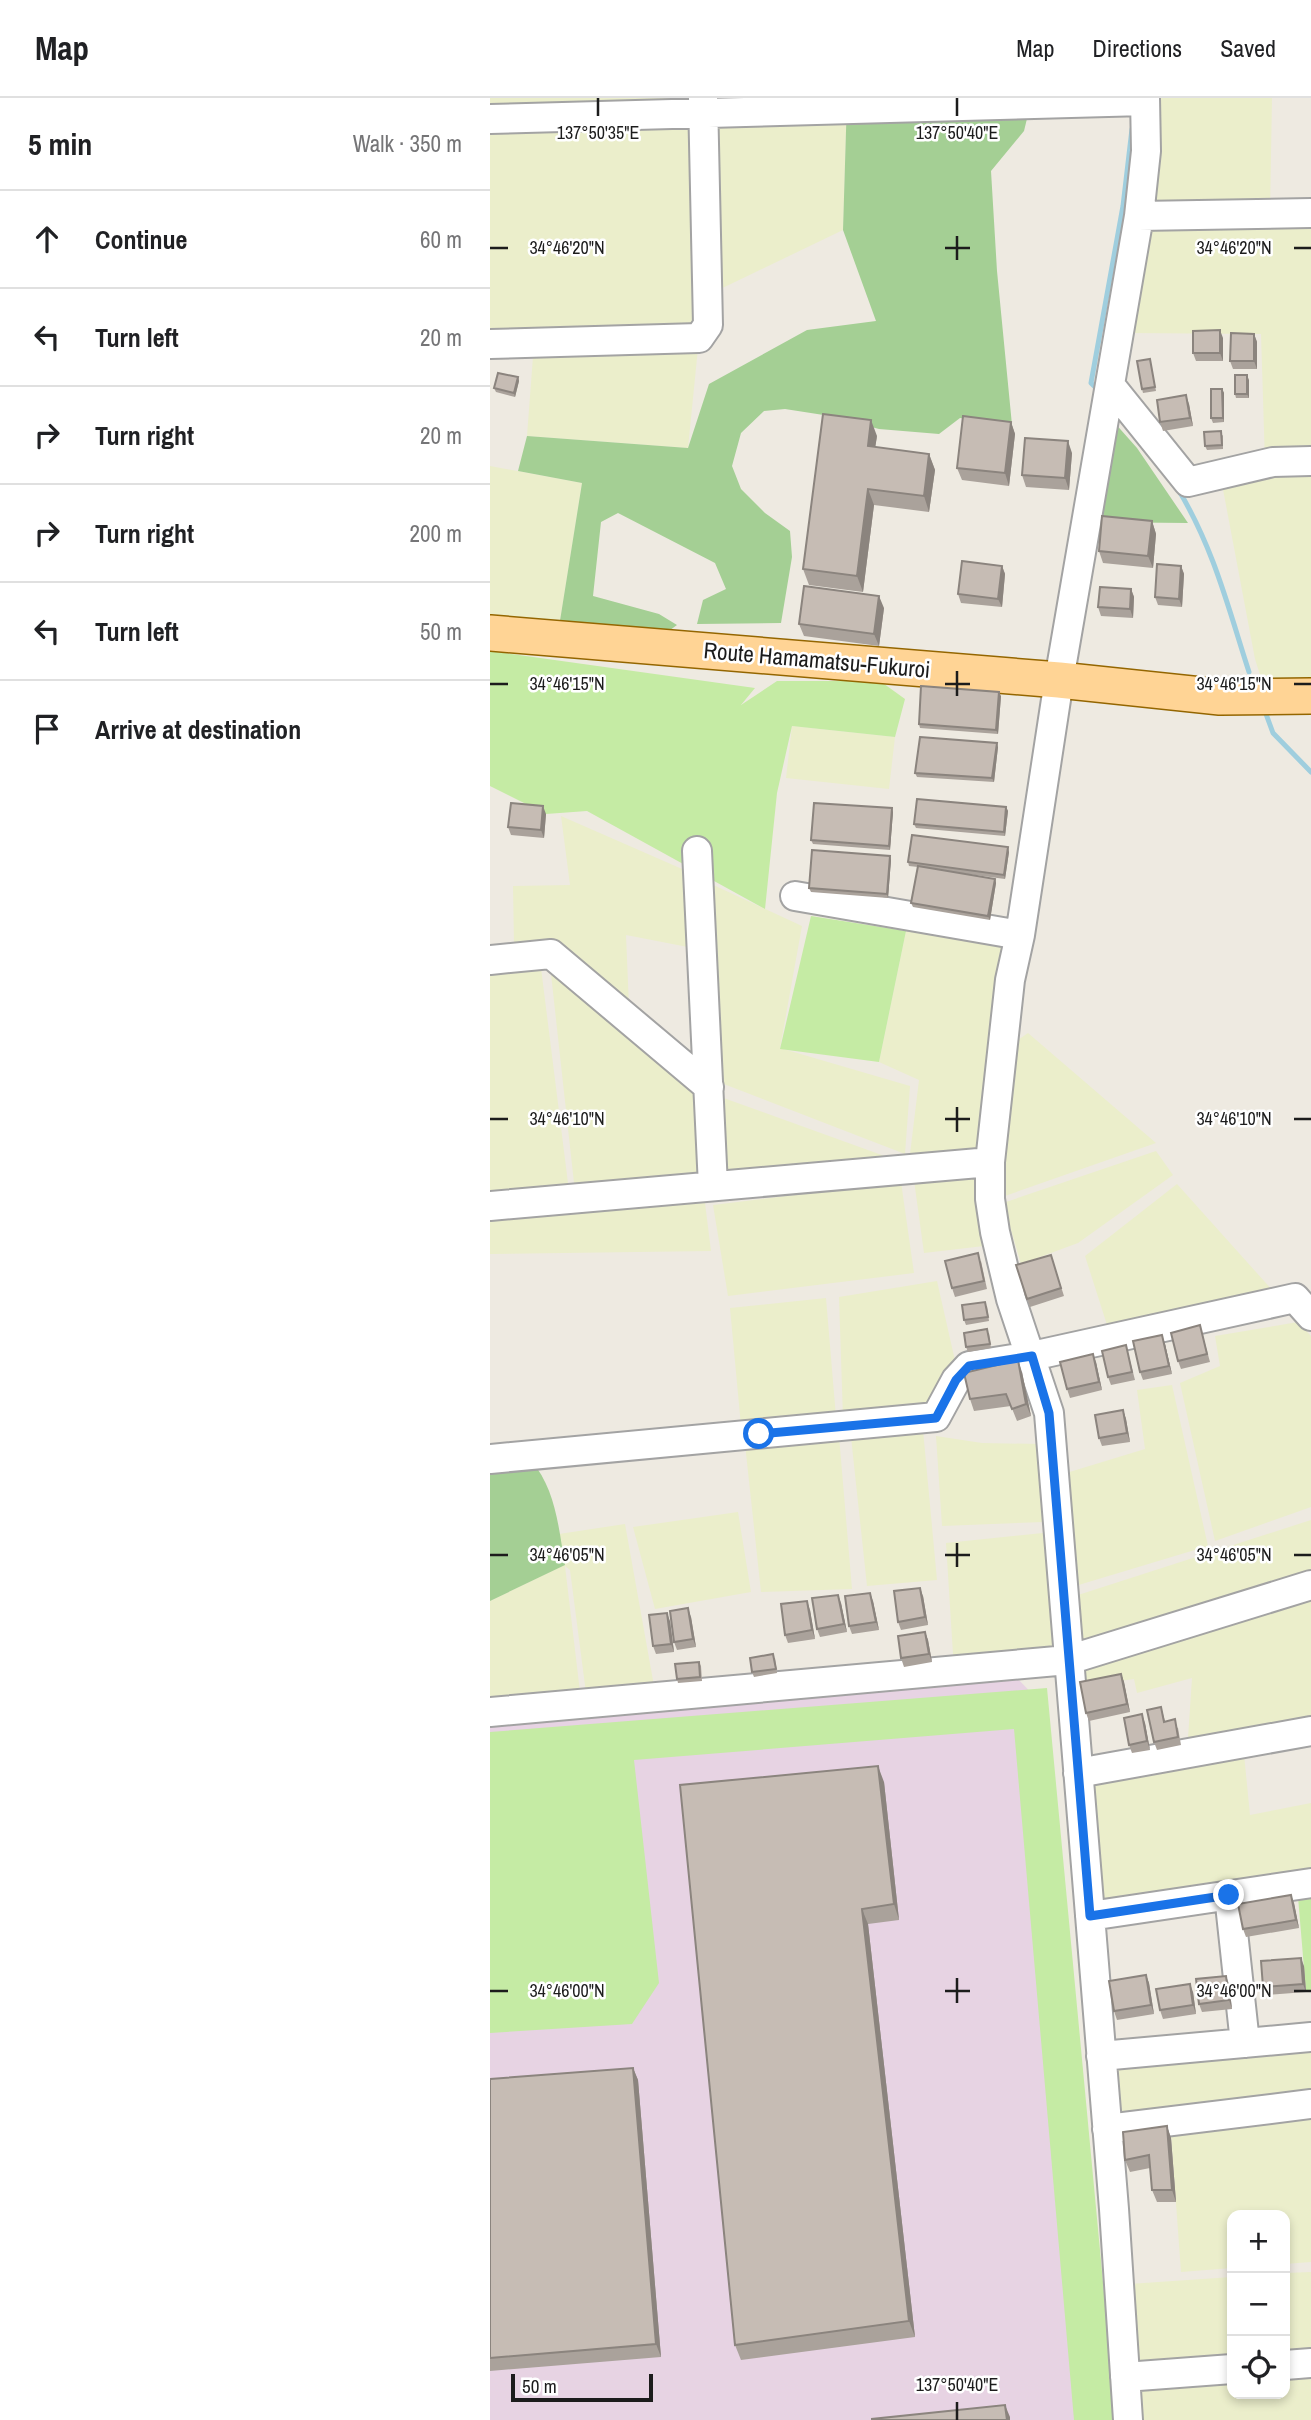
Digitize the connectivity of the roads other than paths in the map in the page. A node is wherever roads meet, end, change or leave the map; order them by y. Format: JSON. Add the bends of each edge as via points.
{"nodes":[{"id":1,"x":1145,"y":100,"type":"edge"},
{"id":2,"x":703,"y":106,"type":"edge"},
{"id":3,"x":490,"y":119,"type":"edge"},
{"id":4,"x":1311,"y":213,"type":"edge"},
{"id":5,"x":1139,"y":216,"type":"junction"},
{"id":6,"x":490,"y":344,"type":"edge"},
{"id":7,"x":1110,"y":385,"type":"junction"},
{"id":8,"x":1311,"y":461,"type":"edge"},
{"id":9,"x":490,"y":633,"type":"edge"},
{"id":10,"x":1059,"y":680,"type":"junction"},
{"id":11,"x":1311,"y":696,"type":"edge"},
{"id":12,"x":697,"y":851,"type":"dead end"},
{"id":13,"x":795,"y":896,"type":"dead end"},
{"id":14,"x":1020,"y":935,"type":"junction"},
{"id":15,"x":490,"y":960,"type":"edge"},
{"id":16,"x":709,"y":1087,"type":"junction"},
{"id":17,"x":990,"y":1162,"type":"junction"},
{"id":18,"x":713,"y":1186,"type":"junction"},
{"id":19,"x":490,"y":1206,"type":"edge"},
{"id":20,"x":1311,"y":1316,"type":"edge"},
{"id":21,"x":1032,"y":1356,"type":"junction"},
{"id":22,"x":490,"y":1459,"type":"edge"},
{"id":23,"x":1311,"y":1585,"type":"edge"},
{"id":24,"x":1068,"y":1660,"type":"junction"},
{"id":25,"x":490,"y":1712,"type":"edge"},
{"id":26,"x":1311,"y":1731,"type":"edge"},
{"id":27,"x":1078,"y":1773,"type":"junction"},
{"id":28,"x":1311,"y":1883,"type":"edge"},
{"id":29,"x":1229,"y":1895,"type":"junction"},
{"id":30,"x":1090,"y":1916,"type":"junction"},
{"id":31,"x":1311,"y":2037,"type":"edge"},
{"id":32,"x":1245,"y":2043,"type":"junction"},
{"id":33,"x":1101,"y":2056,"type":"junction"},
{"id":34,"x":1311,"y":2104,"type":"edge"},
{"id":35,"x":1107,"y":2129,"type":"junction"},
{"id":36,"x":1311,"y":2363,"type":"edge"},
{"id":37,"x":1290,"y":2365,"type":"edge"},
{"id":38,"x":1227,"y":2369,"type":"edge"},
{"id":39,"x":1125,"y":2377,"type":"junction"},
{"id":40,"x":1128,"y":2420,"type":"edge"}],
"edges":[{"from":1,"to":2,"type":"street"},
{"from":1,"to":5,"type":"street","via":[[1146,151]]},
{"from":2,"to":3,"type":"street"},
{"from":2,"to":6,"type":"street","via":[[708,325],[699,338]]},
{"from":4,"to":5,"type":"street"},
{"from":5,"to":7,"type":"street"},
{"from":7,"to":8,"type":"street","via":[[1188,482],[1273,462]]},
{"from":7,"to":10,"type":"street"},
{"from":9,"to":10,"type":"main road","name":"Route Hamamatsu-Fukuroi"},
{"from":10,"to":11,"type":"main road","name":"Route Hamamatsu-Fukuroi","via":[[1220,697]]},
{"from":10,"to":14,"type":"street"},
{"from":12,"to":16,"type":"street"},
{"from":13,"to":14,"type":"street"},
{"from":14,"to":17,"type":"street","via":[[1010,980]]},
{"from":15,"to":16,"type":"street","via":[[551,954]]},
{"from":16,"to":18,"type":"street"},
{"from":17,"to":18,"type":"street"},
{"from":17,"to":21,"type":"street","via":[[995,1232],[1011,1299]]},
{"from":18,"to":19,"type":"street"},
{"from":20,"to":21,"type":"street","via":[[1295,1298]]},
{"from":21,"to":22,"type":"street","via":[[969,1366],[936,1418]]},
{"from":21,"to":24,"type":"street","via":[[1049,1413]]},
{"from":23,"to":24,"type":"street"},
{"from":24,"to":25,"type":"street"},
{"from":24,"to":27,"type":"street"},
{"from":26,"to":27,"type":"street"},
{"from":27,"to":30,"type":"street"},
{"from":28,"to":29,"type":"street"},
{"from":29,"to":30,"type":"street"},
{"from":29,"to":32,"type":"street"},
{"from":30,"to":33,"type":"street"},
{"from":31,"to":32,"type":"street"},
{"from":32,"to":33,"type":"street"},
{"from":33,"to":35,"type":"street"},
{"from":34,"to":35,"type":"street"},
{"from":35,"to":39,"type":"street"},
{"from":36,"to":37,"type":"street"},
{"from":38,"to":39,"type":"street"},
{"from":39,"to":40,"type":"street"}]}
